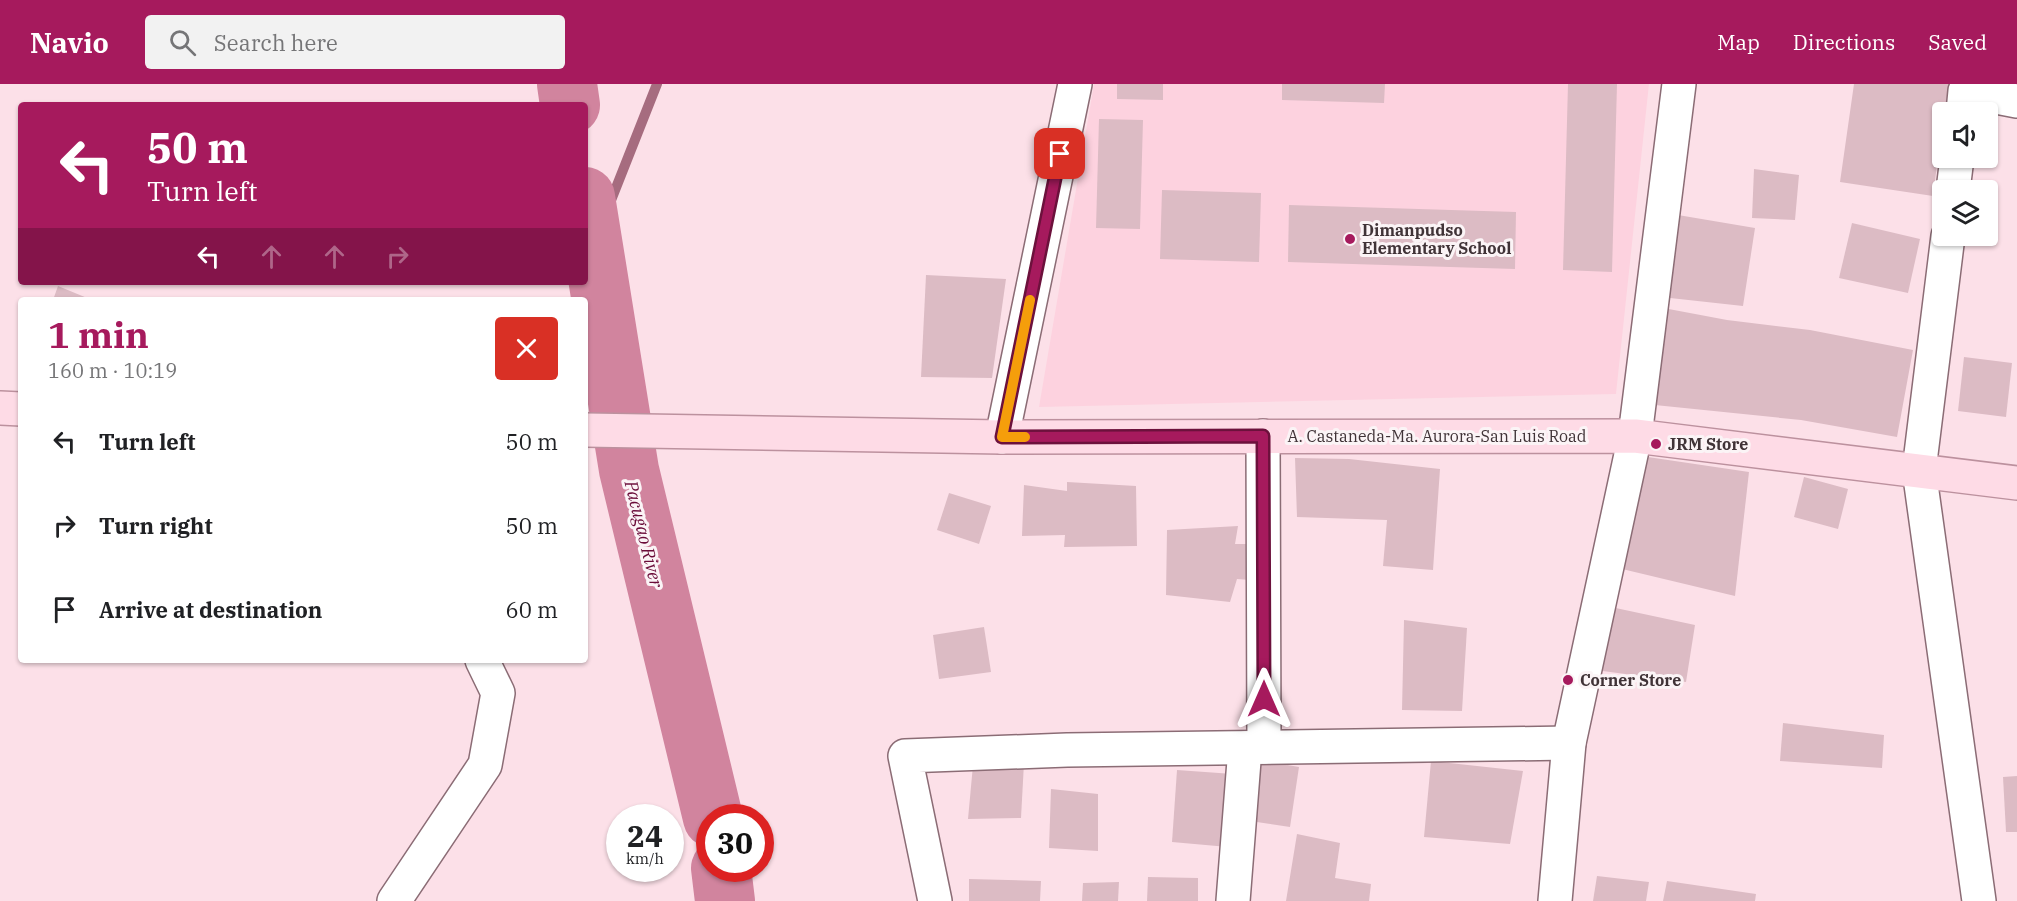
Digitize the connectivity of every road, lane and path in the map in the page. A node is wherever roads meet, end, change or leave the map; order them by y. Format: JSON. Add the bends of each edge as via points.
{"nodes":[{"id":1,"x":1075,"y":84,"type":"edge"},
{"id":2,"x":1679,"y":84,"type":"edge"},
{"id":3,"x":1965,"y":96,"type":"edge"},
{"id":4,"x":2017,"y":101,"type":"edge"},
{"id":5,"x":1947,"y":246,"type":"edge"},
{"id":6,"x":0,"y":408,"type":"edge"},
{"id":7,"x":18,"y":409,"type":"edge"},
{"id":8,"x":588,"y":430,"type":"edge"},
{"id":9,"x":1263,"y":436,"type":"junction"},
{"id":10,"x":1635,"y":436,"type":"junction"},
{"id":11,"x":1002,"y":437,"type":"junction"},
{"id":12,"x":1919,"y":470,"type":"junction"},
{"id":13,"x":2017,"y":483,"type":"edge"},
{"id":14,"x":483,"y":663,"type":"edge"},
{"id":15,"x":1569,"y":743,"type":"junction"},
{"id":16,"x":1255,"y":747,"type":"junction"},
{"id":17,"x":394,"y":901,"type":"edge"},
{"id":18,"x":935,"y":901,"type":"edge"},
{"id":19,"x":1233,"y":901,"type":"edge"},
{"id":20,"x":1555,"y":901,"type":"edge"},
{"id":21,"x":1979,"y":901,"type":"edge"}],
"edges":[{"from":1,"to":11,"type":"street"},
{"from":2,"to":10,"type":"street"},
{"from":3,"to":4,"type":"street"},
{"from":5,"to":12,"type":"street"},
{"from":6,"to":7,"type":"main road"},
{"from":8,"to":11,"type":"main road","name":"A. Castaneda-Ma. Aurora-San Luis Road"},
{"from":9,"to":10,"type":"main road","name":"A. Castaneda-Ma. Aurora-San Luis Road"},
{"from":9,"to":11,"type":"main road","name":"A. Castaneda-Ma. Aurora-San Luis Road"},
{"from":9,"to":16,"type":"street"},
{"from":10,"to":12,"type":"main road","name":"A. Castaneda-Ma. Aurora-San Luis Road"},
{"from":10,"to":15,"type":"street"},
{"from":12,"to":13,"type":"main road","name":"A. Castaneda-Ma. Aurora-San Luis Road"},
{"from":12,"to":21,"type":"street"},
{"from":14,"to":17,"type":"street","via":[[498,693],[485,765]]},
{"from":15,"to":16,"type":"street"},
{"from":15,"to":20,"type":"street"},
{"from":16,"to":18,"type":"street","via":[[905,756]]},
{"from":16,"to":19,"type":"street"}]}
